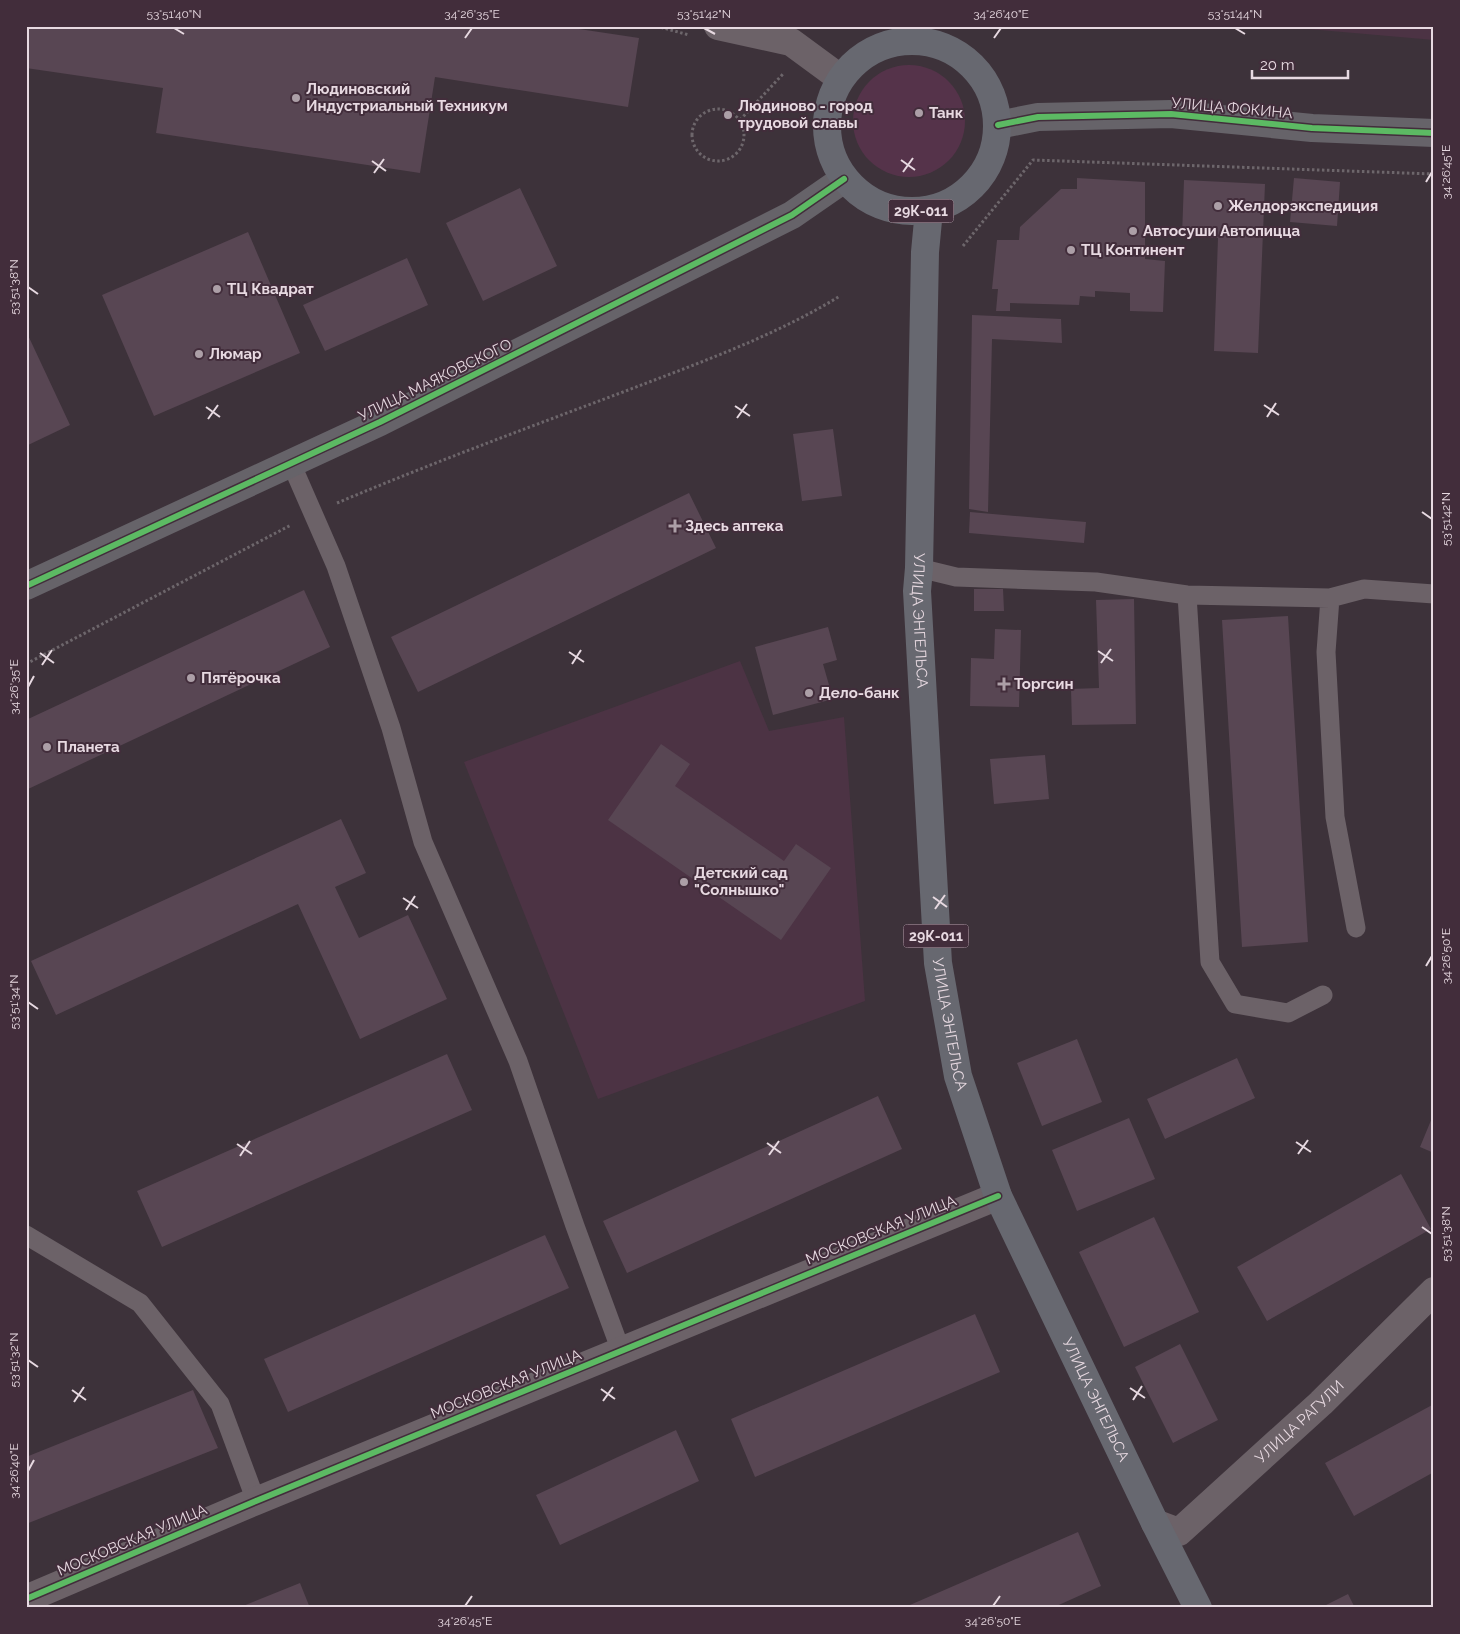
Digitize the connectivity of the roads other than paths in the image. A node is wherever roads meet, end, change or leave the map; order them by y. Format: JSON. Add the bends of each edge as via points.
{"nodes":[{"id":1,"x":718,"y":26,"type":"edge"},
{"id":2,"x":928,"y":34,"type":"edge"},
{"id":3,"x":840,"y":78,"type":"junction"},
{"id":4,"x":998,"y":125,"type":"junction"},
{"id":5,"x":1434,"y":133,"type":"edge"},
{"id":6,"x":844,"y":179,"type":"junction"},
{"id":7,"x":929,"y":210,"type":"junction"},
{"id":8,"x":291,"y":463,"type":"junction"},
{"id":9,"x":919,"y":568,"type":"junction"},
{"id":10,"x":26,"y":586,"type":"edge"},
{"id":11,"x":1434,"y":594,"type":"edge"},
{"id":12,"x":1186,"y":595,"type":"junction"},
{"id":13,"x":1330,"y":598,"type":"junction"},
{"id":14,"x":1356,"y":928,"type":"dead end"},
{"id":15,"x":1323,"y":995,"type":"dead end"},
{"id":16,"x":998,"y":1196,"type":"junction"},
{"id":17,"x":26,"y":1235,"type":"edge"},
{"id":18,"x":1434,"y":1292,"type":"edge"},
{"id":19,"x":621,"y":1351,"type":"junction"},
{"id":20,"x":256,"y":1501,"type":"junction"},
{"id":21,"x":1156,"y":1523,"type":"junction"},
{"id":22,"x":26,"y":1599,"type":"edge"},
{"id":23,"x":1198,"y":1608,"type":"edge"}],
"edges":[{"from":1,"to":3,"type":"street","via":[[791,42]]},
{"from":2,"to":3,"type":"main road","number":"29К-011","via":[[878,46],[856,60]]},
{"from":2,"to":4,"type":"main road","number":"29К-011","via":[[978,70],[993,96]]},
{"from":3,"to":6,"type":"main road","number":"29К-011","via":[[829,103],[826,129],[831,155]]},
{"from":4,"to":5,"type":"street","name":"УЛИЦА ФОКИНА","via":[[1038,117],[1171,114],[1312,128]]},
{"from":4,"to":7,"type":"main road","number":"29К-011","via":[[993,154],[979,180],[956,199]]},
{"from":6,"to":7,"type":"main road","number":"29К-011","via":[[861,196],[882,206],[905,212]]},
{"from":6,"to":8,"type":"street","name":"УЛИЦА МАЯКОВСКОГО","via":[[792,215],[380,422]]},
{"from":7,"to":9,"type":"main road","name":"УЛИЦА ЭНГЕЛЬСА","number":"29К-011","via":[[925,252]]},
{"from":8,"to":10,"type":"street","name":"УЛИЦА МАЯКОВСКОГО"},
{"from":8,"to":19,"type":"lane","via":[[336,566],[391,728],[423,842],[518,1061]]},
{"from":9,"to":12,"type":"lane","via":[[956,577],[1096,582]]},
{"from":9,"to":16,"type":"main road","name":"УЛИЦА ЭНГЕЛЬСА","number":"29К-011","via":[[917,591],[923,717],[938,963],[958,1076]]},
{"from":11,"to":13,"type":"lane","via":[[1364,588]]},
{"from":12,"to":13,"type":"lane"},
{"from":12,"to":15,"type":"lane","via":[[1210,962],[1235,1004],[1288,1013]]},
{"from":13,"to":14,"type":"lane","via":[[1326,652],[1335,817]]},
{"from":16,"to":19,"type":"street","name":"МОСКОВСКАЯ УЛИЦА"},
{"from":16,"to":21,"type":"main road","name":"УЛИЦА ЭНГЕЛЬСА","number":"29К-011"},
{"from":17,"to":20,"type":"lane","via":[[140,1303],[220,1404]]},
{"from":18,"to":21,"type":"street","name":"УЛИЦА РАГУЛИ","via":[[1321,1403],[1179,1532]]},
{"from":19,"to":20,"type":"street","name":"МОСКОВСКАЯ УЛИЦА"},
{"from":20,"to":22,"type":"street","name":"МОСКОВСКАЯ УЛИЦА"},
{"from":21,"to":23,"type":"main road","name":"УЛИЦА ЭНГЕЛЬСА","number":"29К-011"}]}
